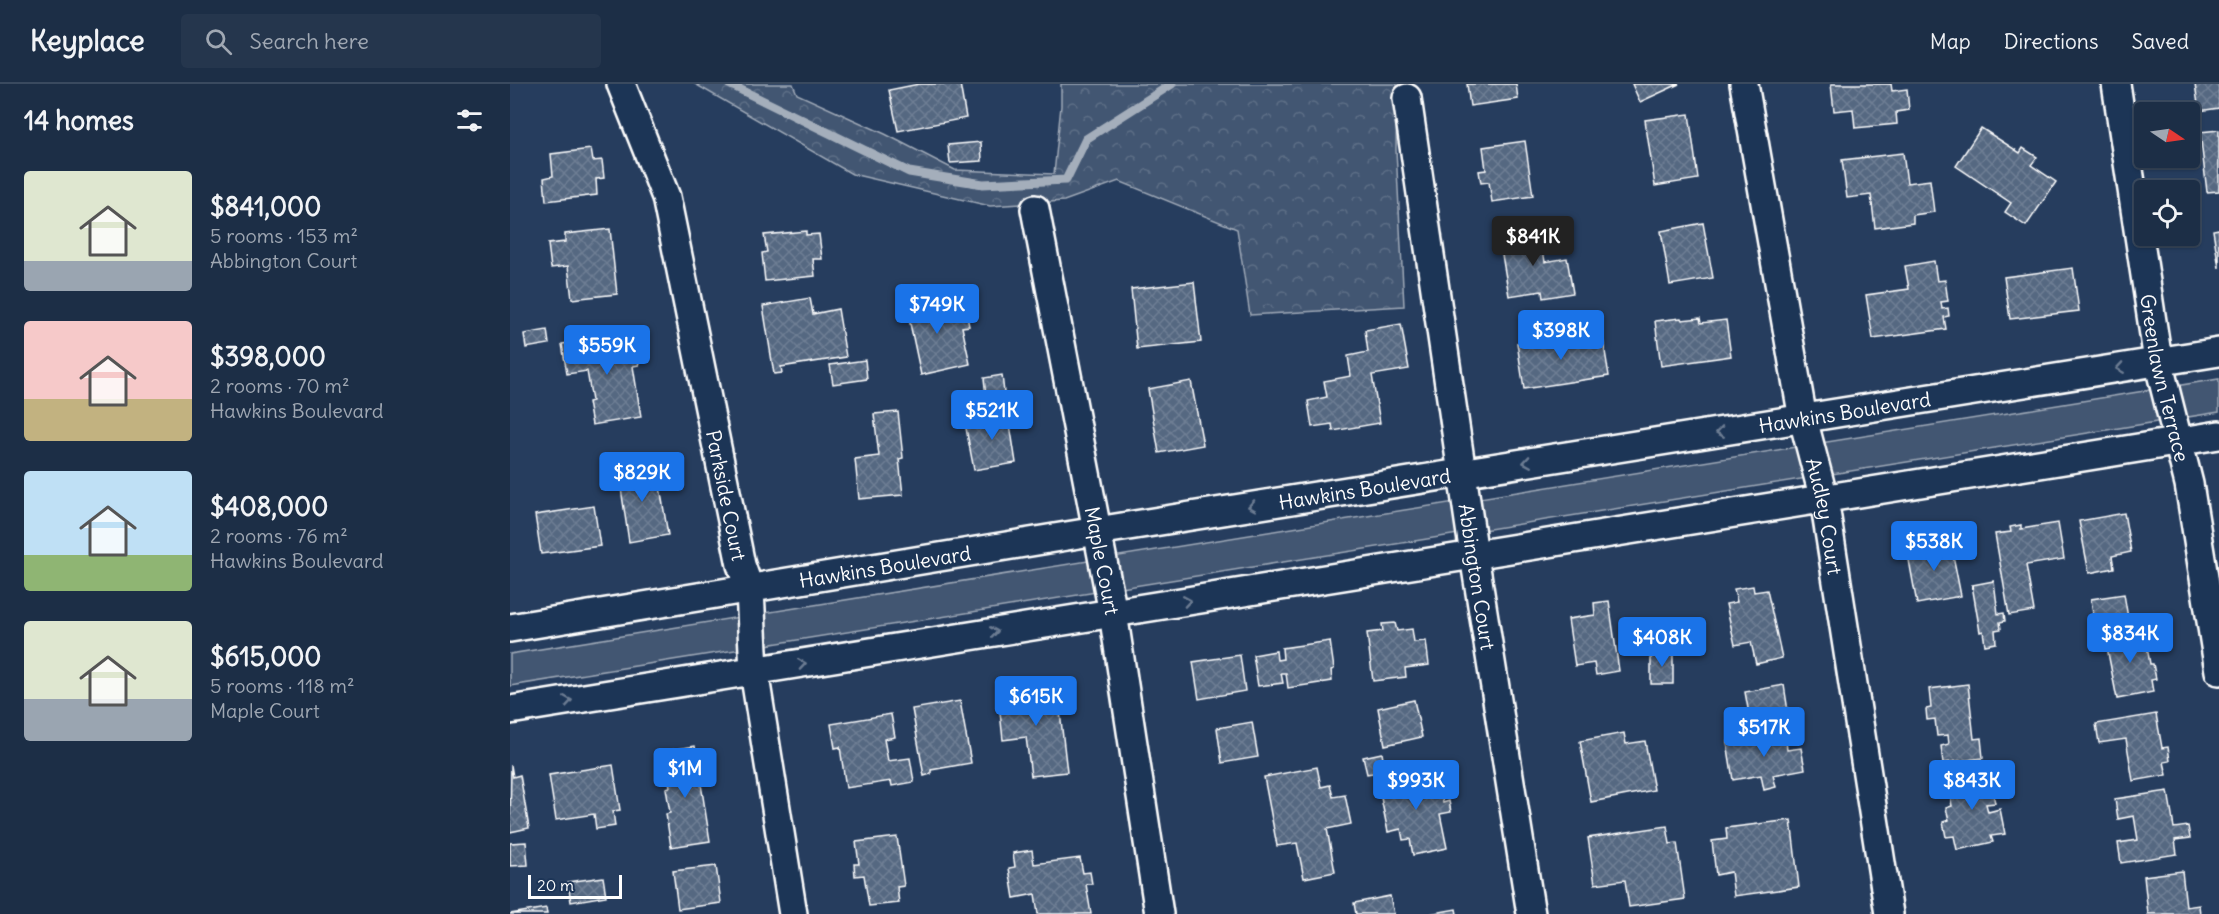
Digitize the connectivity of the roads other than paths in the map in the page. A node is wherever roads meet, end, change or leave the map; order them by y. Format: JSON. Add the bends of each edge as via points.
{"nodes":[{"id":1,"x":621,"y":84,"type":"edge"},
{"id":2,"x":1744,"y":84,"type":"edge"},
{"id":3,"x":2116,"y":84,"type":"edge"},
{"id":4,"x":1407,"y":98,"type":"dead end"},
{"id":5,"x":1035,"y":209,"type":"dead end"},
{"id":6,"x":2219,"y":351,"type":"edge"},
{"id":7,"x":2158,"y":361,"type":"junction"},
{"id":8,"x":1803,"y":419,"type":"junction"},
{"id":9,"x":2219,"y":435,"type":"edge"},
{"id":10,"x":2178,"y":442,"type":"junction"},
{"id":11,"x":1462,"y":473,"type":"junction"},
{"id":12,"x":1824,"y":499,"type":"junction"},
{"id":13,"x":1097,"y":531,"type":"junction"},
{"id":14,"x":1474,"y":555,"type":"junction"},
{"id":15,"x":750,"y":590,"type":"junction"},
{"id":16,"x":1113,"y":613,"type":"junction"},
{"id":17,"x":510,"y":628,"type":"edge"},
{"id":18,"x":754,"y":671,"type":"junction"},
{"id":19,"x":2219,"y":671,"type":"edge"},
{"id":20,"x":510,"y":710,"type":"edge"},
{"id":21,"x":793,"y":914,"type":"edge"},
{"id":22,"x":1159,"y":914,"type":"edge"},
{"id":23,"x":1531,"y":914,"type":"edge"},
{"id":24,"x":1889,"y":914,"type":"edge"}],
"edges":[{"from":1,"to":15,"type":"street","name":"Parkside Court","via":[[666,197],[741,565]]},
{"from":2,"to":8,"type":"street","name":"Audley Court"},
{"from":3,"to":7,"type":"street","name":"Greenlawn Terrace"},
{"from":4,"to":11,"type":"street","name":"Abbington Court"},
{"from":5,"to":13,"type":"street","name":"Maple Court"},
{"from":6,"to":7,"type":"street","name":"Hawkins Boulevard"},
{"from":7,"to":8,"type":"street","name":"Hawkins Boulevard","one_way":true},
{"from":7,"to":10,"type":"street","name":"Greenlawn Terrace"},
{"from":8,"to":11,"type":"street","name":"Hawkins Boulevard","one_way":true},
{"from":8,"to":12,"type":"street","name":"Audley Court"},
{"from":9,"to":10,"type":"street"},
{"from":10,"to":12,"type":"street"},
{"from":10,"to":19,"type":"street","name":"Greenlawn Terrace","via":[[2190,484]]},
{"from":11,"to":13,"type":"street","name":"Hawkins Boulevard","one_way":true},
{"from":11,"to":14,"type":"street","name":"Abbington Court"},
{"from":12,"to":14,"type":"street"},
{"from":12,"to":24,"type":"street","name":"Audley Court"},
{"from":13,"to":15,"type":"street","name":"Hawkins Boulevard"},
{"from":13,"to":16,"type":"street","name":"Maple Court"},
{"from":16,"to":14,"type":"street","one_way":true},
{"from":14,"to":23,"type":"street","name":"Abbington Court"},
{"from":15,"to":17,"type":"street","name":"Hawkins Boulevard"},
{"from":15,"to":18,"type":"street","name":"Parkside Court"},
{"from":18,"to":16,"type":"street","one_way":true},
{"from":16,"to":22,"type":"street","name":"Maple Court"},
{"from":20,"to":18,"type":"street","one_way":true},
{"from":18,"to":21,"type":"street","name":"Parkside Court"}]}
